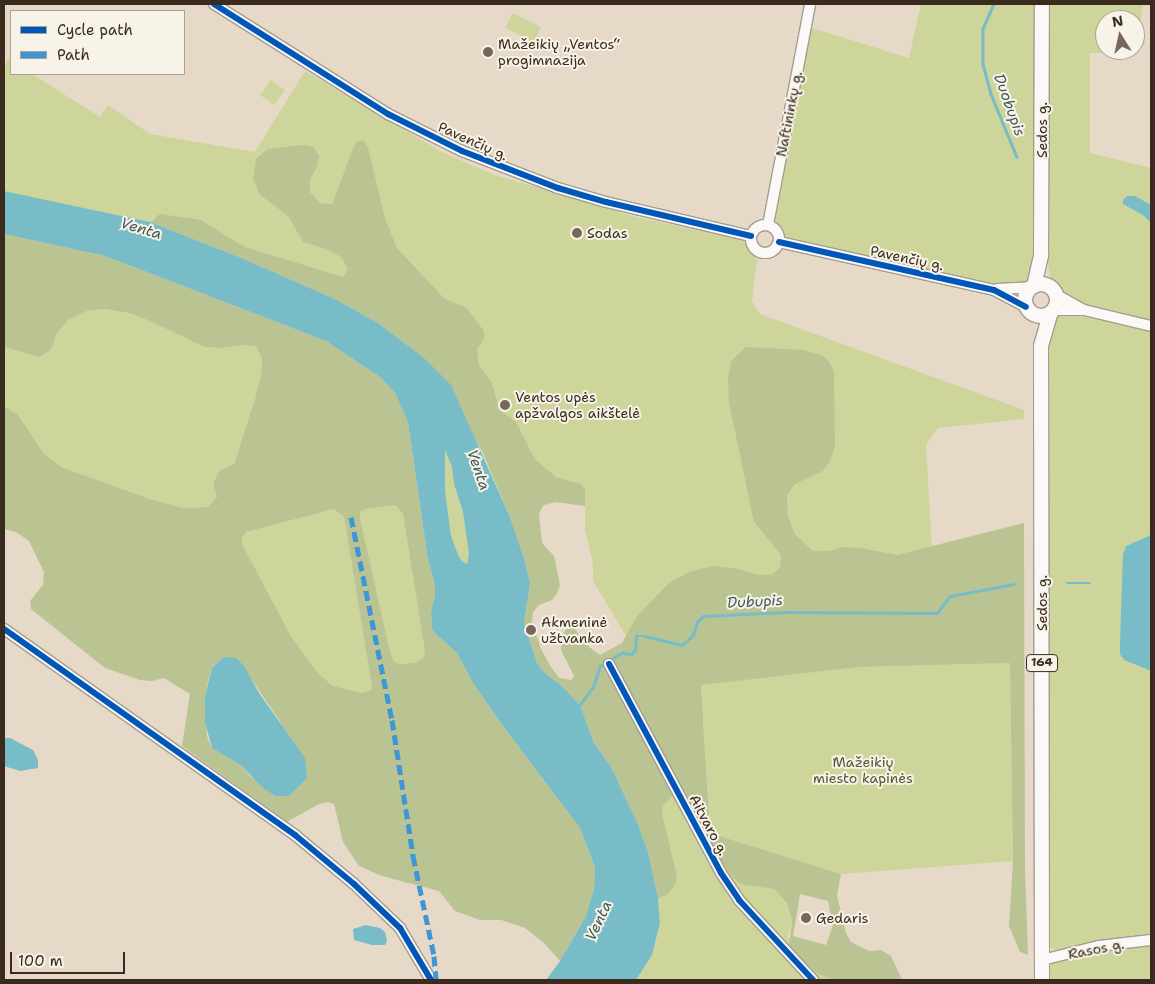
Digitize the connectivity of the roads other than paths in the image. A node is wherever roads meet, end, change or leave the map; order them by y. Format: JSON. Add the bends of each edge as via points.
{"nodes":[{"id":1,"x":214,"y":4,"type":"edge"},
{"id":2,"x":810,"y":4,"type":"edge"},
{"id":3,"x":1042,"y":4,"type":"edge"},
{"id":4,"x":768,"y":224,"type":"junction"},
{"id":5,"x":751,"y":236,"type":"junction"},
{"id":6,"x":779,"y":242,"type":"junction"},
{"id":7,"x":1041,"y":255,"type":"junction"},
{"id":8,"x":1032,"y":286,"type":"junction"},
{"id":9,"x":994,"y":290,"type":"junction"},
{"id":10,"x":1054,"y":290,"type":"junction"},
{"id":11,"x":1029,"y":310,"type":"junction"},
{"id":12,"x":1084,"y":310,"type":"junction"},
{"id":13,"x":1052,"y":312,"type":"junction"},
{"id":14,"x":1151,"y":326,"type":"edge"},
{"id":15,"x":1041,"y":346,"type":"junction"},
{"id":16,"x":4,"y":629,"type":"edge"},
{"id":17,"x":609,"y":664,"type":"dead end"},
{"id":18,"x":1151,"y":940,"type":"edge"},
{"id":19,"x":1042,"y":960,"type":"junction"},
{"id":20,"x":432,"y":980,"type":"edge"},
{"id":21,"x":813,"y":980,"type":"edge"},
{"id":22,"x":1042,"y":980,"type":"edge"}],
"edges":[{"from":1,"to":5,"type":"street","name":"Pavenčių g.","via":[[388,114],[462,151],[558,188]]},
{"from":2,"to":4,"type":"street","name":"Naftininkų g."},
{"from":3,"to":7,"type":"main road","name":"Sedos g.","number":"164"},
{"from":4,"to":5,"type":"street","via":[[759,226]]},
{"from":4,"to":6,"type":"street","via":[[778,233]]},
{"from":5,"to":6,"type":"street","via":[[755,249],[763,253],[774,249]]},
{"from":6,"to":9,"type":"street","name":"Pavenčių g."},
{"from":7,"to":8,"type":"main road","name":"Sedos g.","number":"164"},
{"from":7,"to":10,"type":"main road","name":"Sedos g.","number":"164"},
{"from":8,"to":9,"type":"street","name":"Pavenčių g."},
{"from":8,"to":10,"type":"main road","via":[[1042,284]]},
{"from":8,"to":11,"type":"main road","number":"164","via":[[1026,294]]},
{"from":9,"to":11,"type":"street","name":"Pavenčių g."},
{"from":10,"to":12,"type":"street"},
{"from":10,"to":13,"type":"main road","number":"164","via":[[1058,303]]},
{"from":11,"to":13,"type":"main road","via":[[1040,316]]},
{"from":11,"to":15,"type":"main road","name":"Sedos g.","number":"164"},
{"from":12,"to":13,"type":"street"},
{"from":12,"to":14,"type":"street"},
{"from":13,"to":15,"type":"main road","name":"Sedos g.","number":"164"},
{"from":15,"to":19,"type":"main road","name":"Sedos g.","number":"164"},
{"from":16,"to":20,"type":"street","via":[[295,835],[400,928]]},
{"from":17,"to":21,"type":"street","name":"Aitvaro g.","via":[[721,874],[739,900]]},
{"from":18,"to":19,"type":"street","name":"Rasos g.","via":[[1099,946]]},
{"from":19,"to":22,"type":"main road","name":"Sedos g.","number":"164"}]}
